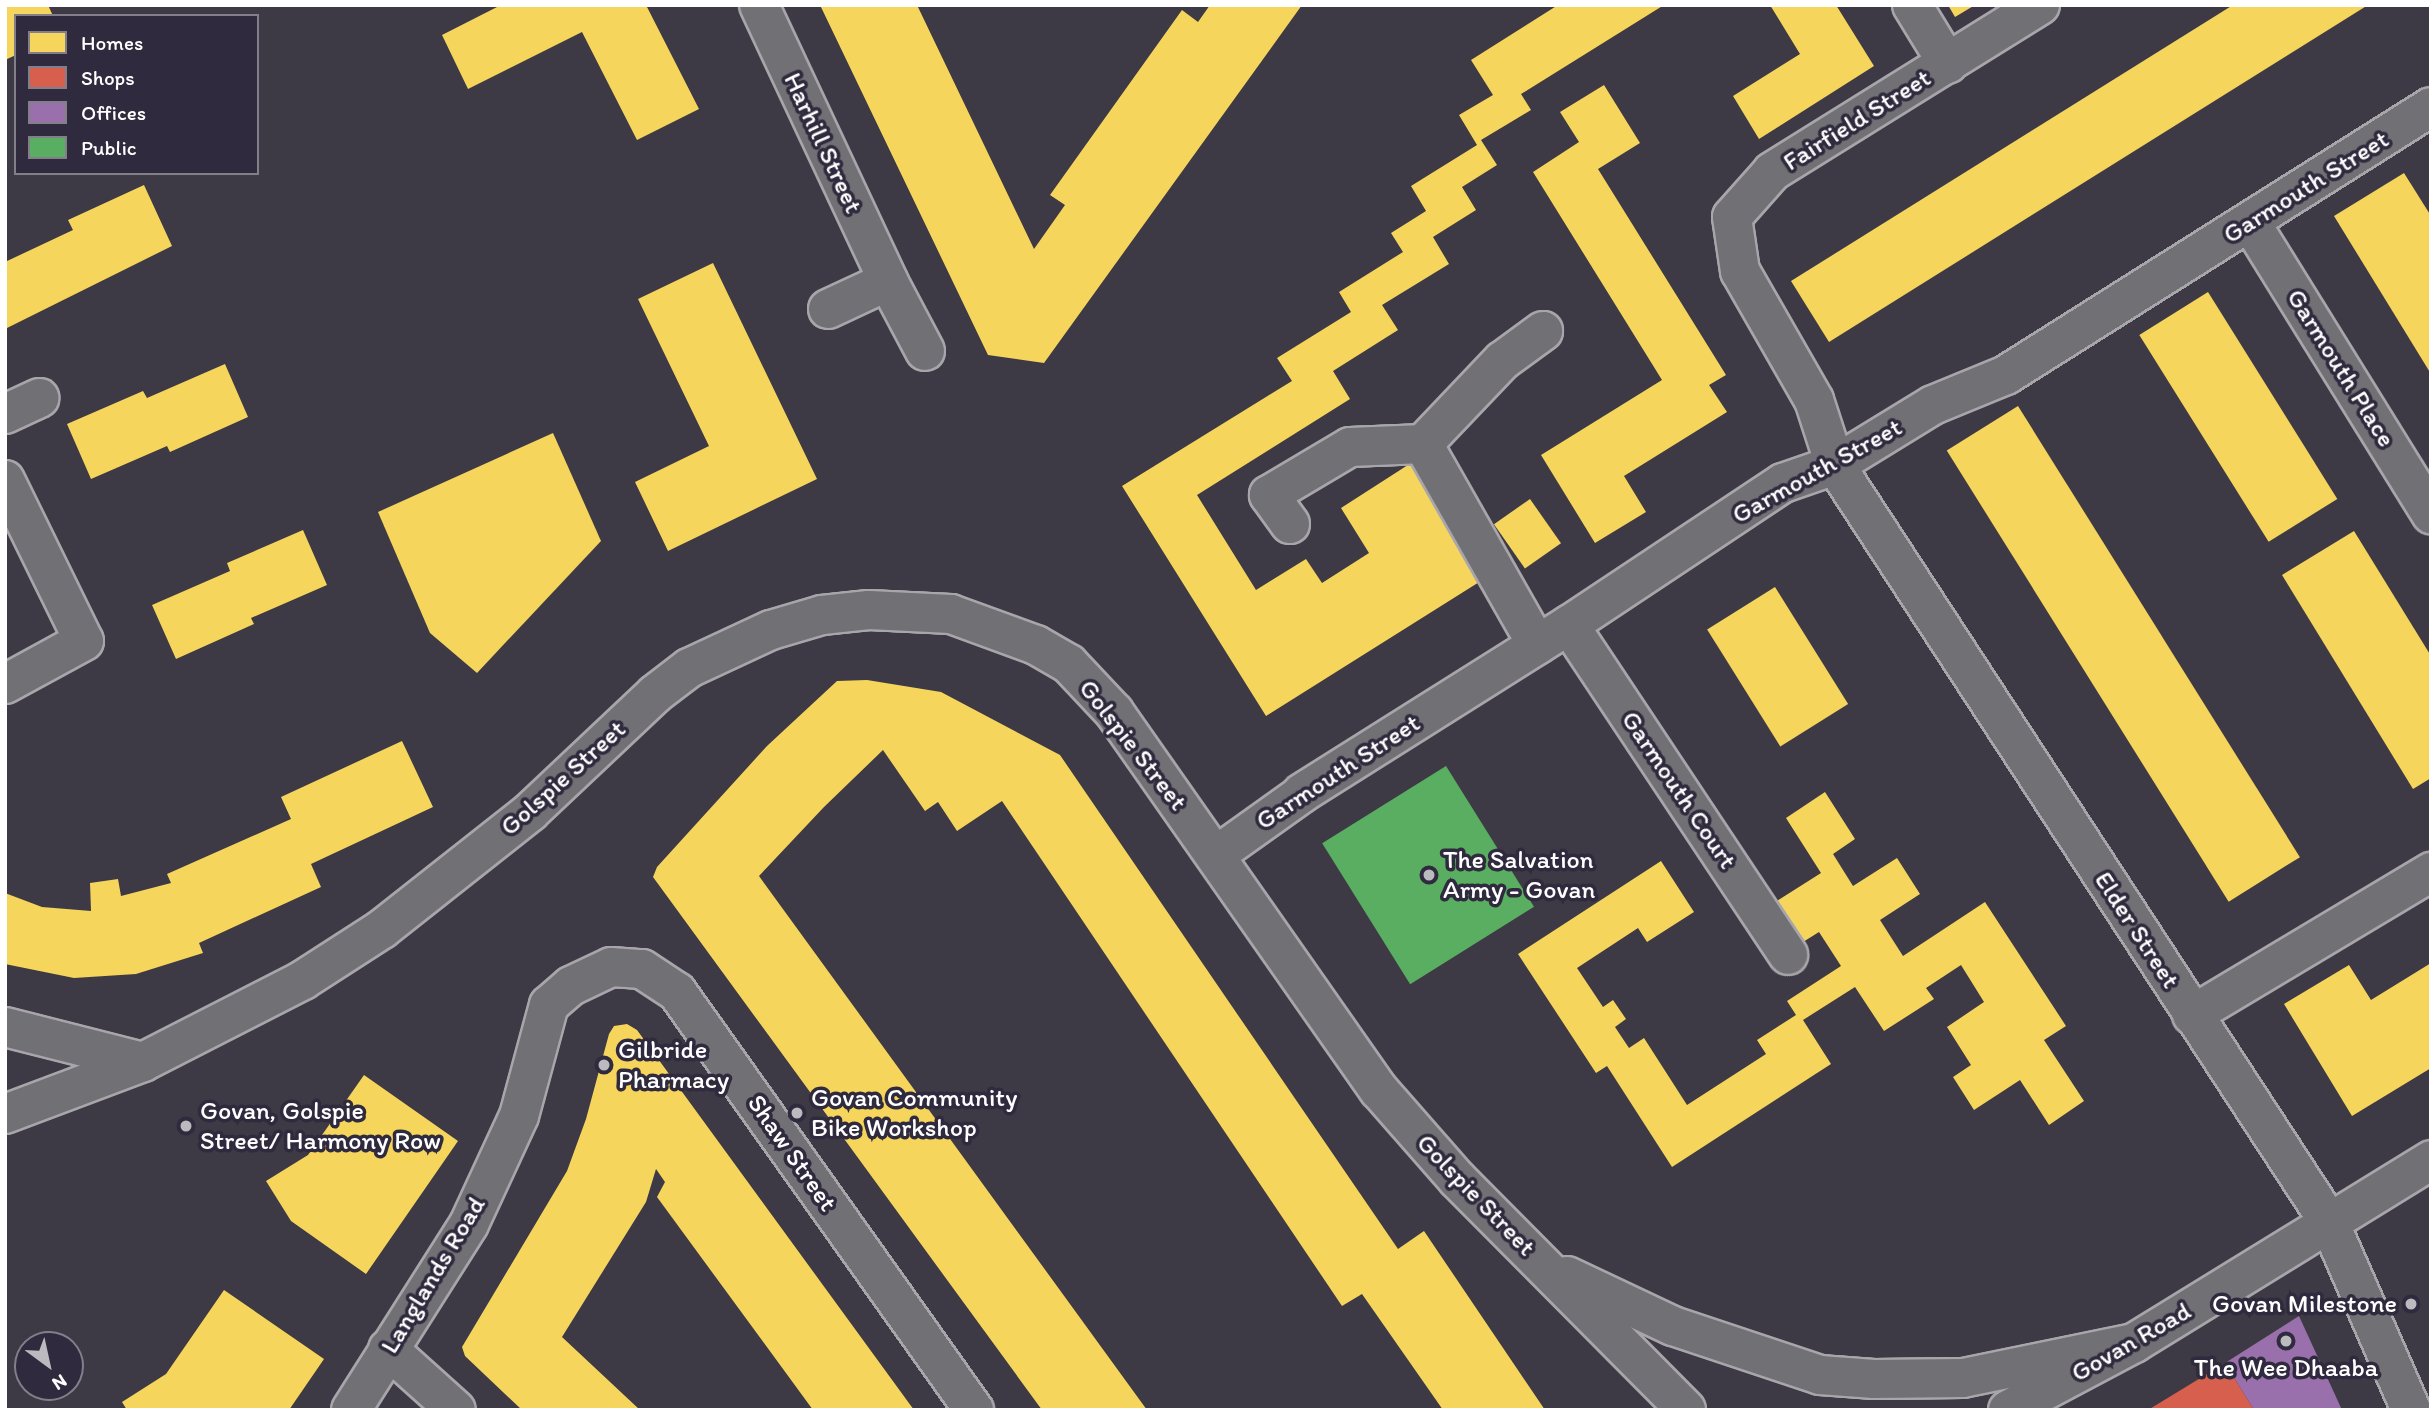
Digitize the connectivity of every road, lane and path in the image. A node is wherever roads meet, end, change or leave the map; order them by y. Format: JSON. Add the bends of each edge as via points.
{"nodes":[{"id":1,"x":759,"y":5,"type":"edge"},
{"id":2,"x":1912,"y":5,"type":"edge"},
{"id":3,"x":2040,"y":5,"type":"edge"},
{"id":4,"x":1948,"y":64,"type":"junction"},
{"id":5,"x":2431,"y":107,"type":"edge"},
{"id":6,"x":2250,"y":222,"type":"junction"},
{"id":7,"x":1740,"y":271,"type":"joint"},
{"id":8,"x":888,"y":281,"type":"junction"},
{"id":9,"x":828,"y":309,"type":"dead end"},
{"id":10,"x":1544,"y":331,"type":"dead end"},
{"id":11,"x":925,"y":351,"type":"dead end"},
{"id":12,"x":1423,"y":443,"type":"junction"},
{"id":13,"x":1835,"y":465,"type":"junction"},
{"id":14,"x":5,"y":480,"type":"edge"},
{"id":15,"x":2431,"y":514,"type":"edge"},
{"id":16,"x":1290,"y":524,"type":"dead end"},
{"id":17,"x":1569,"y":625,"type":"junction"},
{"id":18,"x":1537,"y":645,"type":"junction"},
{"id":19,"x":5,"y":684,"type":"edge"},
{"id":20,"x":1302,"y":793,"type":"joint"},
{"id":21,"x":1215,"y":855,"type":"junction"},
{"id":22,"x":2431,"y":872,"type":"edge"},
{"id":23,"x":1788,"y":955,"type":"dead end"},
{"id":24,"x":571,"y":986,"type":"joint"},
{"id":25,"x":2192,"y":1015,"type":"junction"},
{"id":26,"x":5,"y":1027,"type":"edge"},
{"id":27,"x":143,"y":1062,"type":"junction"},
{"id":28,"x":5,"y":1114,"type":"edge"},
{"id":29,"x":2431,"y":1160,"type":"edge"},
{"id":30,"x":2329,"y":1222,"type":"junction"},
{"id":31,"x":1546,"y":1266,"type":"junction"},
{"id":32,"x":2134,"y":1343,"type":"junction"},
{"id":33,"x":388,"y":1349,"type":"junction"},
{"id":34,"x":351,"y":1410,"type":"edge"},
{"id":35,"x":456,"y":1410,"type":"edge"},
{"id":36,"x":974,"y":1410,"type":"edge"},
{"id":37,"x":1686,"y":1410,"type":"edge"},
{"id":38,"x":2008,"y":1410,"type":"edge"},
{"id":39,"x":2411,"y":1410,"type":"edge"}],
"edges":[{"from":1,"to":8,"type":"street","name":"Harhill Street"},
{"from":2,"to":4,"type":"street"},
{"from":3,"to":4,"type":"street","name":"Fairfield Street"},
{"from":4,"to":7,"type":"street","name":"Fairfield Street","via":[[1772,172],[1732,217]]},
{"from":5,"to":6,"type":"street","name":"Garmouth Street"},
{"from":6,"to":13,"type":"street","name":"Garmouth Street","via":[[2006,375],[1933,405]]},
{"from":6,"to":15,"type":"street","name":"Garmouth Place"},
{"from":7,"to":13,"type":"street","name":"Elder Street","via":[[1814,400]]},
{"from":8,"to":9,"type":"street"},
{"from":8,"to":11,"type":"street","name":"Harhill Street"},
{"from":10,"to":12,"type":"street","via":[[1502,361]]},
{"from":12,"to":16,"type":"street","via":[[1350,447],[1269,495]]},
{"from":12,"to":18,"type":"street"},
{"from":13,"to":17,"type":"street","name":"Garmouth Street","via":[[1783,483]]},
{"from":13,"to":25,"type":"street","name":"Elder Street"},
{"from":14,"to":19,"type":"street","via":[[84,641]]},
{"from":17,"to":18,"type":"street","name":"Garmouth Street"},
{"from":17,"to":23,"type":"street","name":"Garmouth Court"},
{"from":18,"to":20,"type":"street","name":"Garmouth Street"},
{"from":20,"to":21,"type":"street","name":"Garmouth Street"},
{"from":21,"to":27,"type":"street","name":"Golspie Street","via":[[1114,712],[1069,664],[1036,645],[951,614],[869,610],[822,615],[771,630],[689,668],[655,694],[530,812],[383,929],[303,980]]},
{"from":21,"to":31,"type":"street","name":"Golspie Street","via":[[1379,1090],[1457,1180]]},
{"from":22,"to":25,"type":"street"},
{"from":24,"to":33,"type":"street","name":"Langlands Road","via":[[549,1004],[519,1116],[469,1224]]},
{"from":24,"to":36,"type":"street","name":"Shaw Street","via":[[611,967],[642,970],[677,992]]},
{"from":25,"to":30,"type":"street","name":"Elder Street"},
{"from":26,"to":27,"type":"street"},
{"from":27,"to":28,"type":"street","name":"Golspie Street"},
{"from":29,"to":30,"type":"street","name":"Govan Road"},
{"from":30,"to":32,"type":"street","name":"Govan Road"},
{"from":30,"to":39,"type":"street","name":"Elder Street"},
{"from":31,"to":32,"type":"street","via":[[1673,1326],[1820,1375],[1963,1378]]},
{"from":31,"to":37,"type":"street","name":"Golspie Street"},
{"from":32,"to":38,"type":"street","name":"Govan Road"},
{"from":33,"to":34,"type":"street","name":"Langlands Road"},
{"from":33,"to":35,"type":"street"}]}
